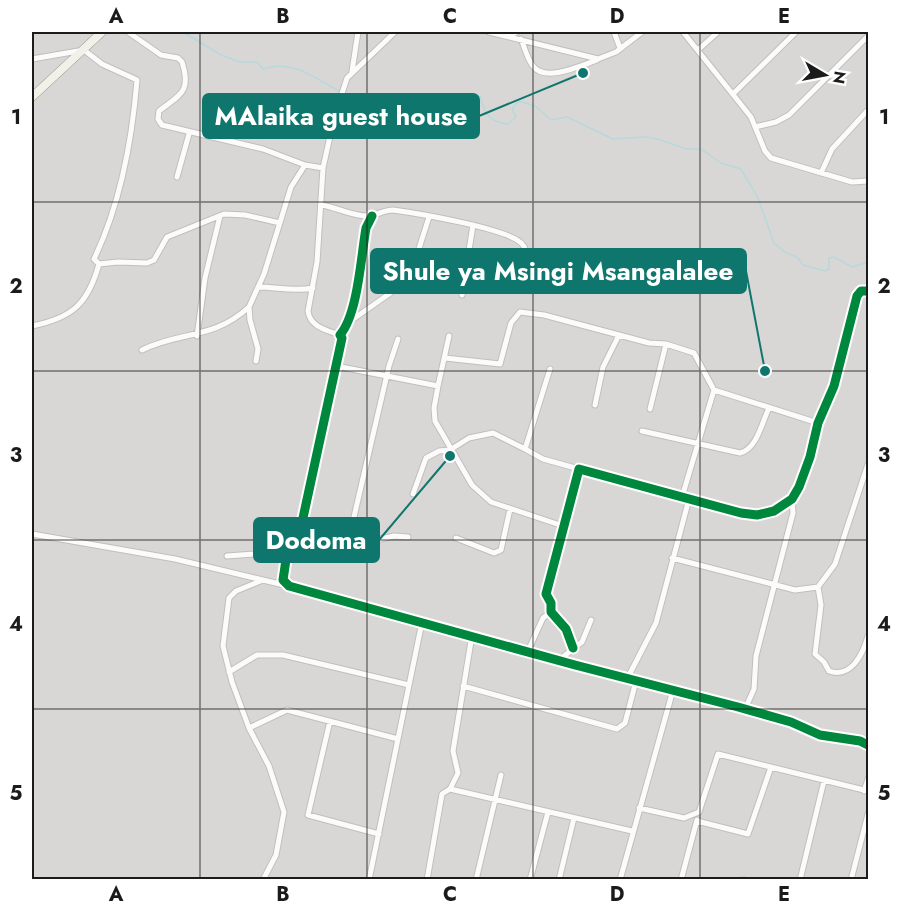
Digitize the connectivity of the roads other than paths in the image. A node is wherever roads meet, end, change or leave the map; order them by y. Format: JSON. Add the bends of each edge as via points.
{"nodes":[{"id":1,"x":102,"y":32,"type":"edge"},
{"id":2,"x":128,"y":32,"type":"edge"},
{"id":3,"x":358,"y":32,"type":"edge"},
{"id":4,"x":396,"y":32,"type":"edge"},
{"id":5,"x":489,"y":32,"type":"edge"},
{"id":6,"x":517,"y":32,"type":"edge"},
{"id":7,"x":614,"y":32,"type":"edge"},
{"id":8,"x":642,"y":32,"type":"edge"},
{"id":9,"x":683,"y":32,"type":"edge"},
{"id":10,"x":718,"y":32,"type":"edge"},
{"id":11,"x":796,"y":32,"type":"edge"},
{"id":12,"x":509,"y":36,"type":"junction"},
{"id":13,"x":868,"y":36,"type":"edge"},
{"id":14,"x":521,"y":39,"type":"junction"},
{"id":15,"x":620,"y":48,"type":"junction"},
{"id":16,"x":699,"y":49,"type":"junction"},
{"id":17,"x":84,"y":50,"type":"junction"},
{"id":18,"x":32,"y":59,"type":"edge"},
{"id":19,"x":598,"y":59,"type":"junction"},
{"id":20,"x":351,"y":73,"type":"junction"},
{"id":21,"x":734,"y":93,"type":"junction"},
{"id":22,"x":32,"y":97,"type":"edge"},
{"id":23,"x":868,"y":110,"type":"edge"},
{"id":24,"x":755,"y":127,"type":"junction"},
{"id":25,"x":189,"y":134,"type":"junction"},
{"id":26,"x":305,"y":165,"type":"junction"},
{"id":27,"x":323,"y":168,"type":"junction"},
{"id":28,"x":821,"y":173,"type":"junction"},
{"id":29,"x":177,"y":177,"type":"dead end"},
{"id":30,"x":868,"y":181,"type":"edge"},
{"id":31,"x":321,"y":205,"type":"junction"},
{"id":32,"x":220,"y":216,"type":"junction"},
{"id":33,"x":372,"y":216,"type":"junction"},
{"id":34,"x":429,"y":217,"type":"junction"},
{"id":35,"x":280,"y":224,"type":"junction"},
{"id":36,"x":474,"y":225,"type":"junction"},
{"id":37,"x":573,"y":252,"type":"dead end"},
{"id":38,"x":526,"y":254,"type":"junction"},
{"id":39,"x":99,"y":264,"type":"junction"},
{"id":40,"x":258,"y":287,"type":"junction"},
{"id":41,"x":313,"y":288,"type":"junction"},
{"id":42,"x":522,"y":290,"type":"dead end"},
{"id":43,"x":868,"y":291,"type":"edge"},
{"id":44,"x":462,"y":295,"type":"dead end"},
{"id":45,"x":249,"y":307,"type":"junction"},
{"id":46,"x":348,"y":323,"type":"junction"},
{"id":47,"x":32,"y":326,"type":"edge"},
{"id":48,"x":340,"y":335,"type":"junction"},
{"id":49,"x":619,"y":335,"type":"junction"},
{"id":50,"x":197,"y":336,"type":"junction"},
{"id":51,"x":449,"y":336,"type":"dead end"},
{"id":52,"x":398,"y":339,"type":"dead end"},
{"id":53,"x":666,"y":344,"type":"junction"},
{"id":54,"x":142,"y":350,"type":"dead end"},
{"id":55,"x":444,"y":358,"type":"junction"},
{"id":56,"x":256,"y":362,"type":"dead end"},
{"id":57,"x":336,"y":366,"type":"junction"},
{"id":58,"x":550,"y":369,"type":"dead end"},
{"id":59,"x":387,"y":375,"type":"junction"},
{"id":60,"x":438,"y":386,"type":"junction"},
{"id":61,"x":714,"y":390,"type":"junction"},
{"id":62,"x":594,"y":405,"type":"dead end"},
{"id":63,"x":769,"y":408,"type":"junction"},
{"id":64,"x":650,"y":409,"type":"dead end"},
{"id":65,"x":818,"y":423,"type":"junction"},
{"id":66,"x":642,"y":431,"type":"dead end"},
{"id":67,"x":698,"y":442,"type":"junction"},
{"id":68,"x":525,"y":449,"type":"junction"},
{"id":69,"x":450,"y":450,"type":"junction"},
{"id":70,"x":868,"y":464,"type":"edge"},
{"id":71,"x":579,"y":469,"type":"junction"},
{"id":72,"x":413,"y":494,"type":"dead end"},
{"id":73,"x":682,"y":497,"type":"junction"},
{"id":74,"x":689,"y":499,"type":"junction"},
{"id":75,"x":792,"y":499,"type":"junction"},
{"id":76,"x":510,"y":509,"type":"junction"},
{"id":77,"x":566,"y":524,"type":"junction"},
{"id":78,"x":32,"y":534,"type":"edge"},
{"id":79,"x":408,"y":537,"type":"dead end"},
{"id":80,"x":456,"y":538,"type":"dead end"},
{"id":81,"x":298,"y":541,"type":"junction"},
{"id":82,"x":346,"y":548,"type":"junction"},
{"id":83,"x":227,"y":556,"type":"dead end"},
{"id":84,"x":672,"y":558,"type":"junction"},
{"id":85,"x":263,"y":580,"type":"junction"},
{"id":86,"x":776,"y":585,"type":"junction"},
{"id":87,"x":289,"y":586,"type":"junction"},
{"id":88,"x":818,"y":587,"type":"junction"},
{"id":89,"x":551,"y":612,"type":"junction"},
{"id":90,"x":591,"y":621,"type":"dead end"},
{"id":91,"x":422,"y":622,"type":"junction"},
{"id":92,"x":472,"y":635,"type":"junction"},
{"id":93,"x":868,"y":636,"type":"edge"},
{"id":94,"x":573,"y":648,"type":"junction"},
{"id":95,"x":528,"y":651,"type":"junction"},
{"id":96,"x":559,"y":660,"type":"junction"},
{"id":97,"x":230,"y":672,"type":"junction"},
{"id":98,"x":627,"y":678,"type":"junction"},
{"id":99,"x":636,"y":681,"type":"junction"},
{"id":100,"x":409,"y":685,"type":"junction"},
{"id":101,"x":463,"y":686,"type":"junction"},
{"id":102,"x":673,"y":690,"type":"junction"},
{"id":103,"x":745,"y":709,"type":"junction"},
{"id":104,"x":330,"y":722,"type":"junction"},
{"id":105,"x":249,"y":728,"type":"junction"},
{"id":106,"x":398,"y":739,"type":"junction"},
{"id":107,"x":868,"y":745,"type":"edge"},
{"id":108,"x":771,"y":767,"type":"junction"},
{"id":109,"x":501,"y":775,"type":"dead end"},
{"id":110,"x":868,"y":779,"type":"edge"},
{"id":111,"x":824,"y":781,"type":"junction"},
{"id":112,"x":450,"y":789,"type":"junction"},
{"id":113,"x":866,"y":791,"type":"edge"},
{"id":114,"x":495,"y":800,"type":"junction"},
{"id":115,"x":639,"y":808,"type":"junction"},
{"id":116,"x":548,"y":812,"type":"junction"},
{"id":117,"x":699,"y":812,"type":"junction"},
{"id":118,"x":868,"y":816,"type":"edge"},
{"id":119,"x":574,"y":818,"type":"junction"},
{"id":120,"x":697,"y":820,"type":"junction"},
{"id":121,"x":632,"y":831,"type":"junction"},
{"id":122,"x":379,"y":834,"type":"junction"},
{"id":123,"x":263,"y":879,"type":"edge"},
{"id":124,"x":369,"y":879,"type":"edge"},
{"id":125,"x":427,"y":879,"type":"edge"},
{"id":126,"x":476,"y":879,"type":"edge"},
{"id":127,"x":531,"y":879,"type":"edge"},
{"id":128,"x":559,"y":879,"type":"edge"},
{"id":129,"x":620,"y":879,"type":"edge"},
{"id":130,"x":681,"y":879,"type":"edge"},
{"id":131,"x":800,"y":879,"type":"edge"},
{"id":132,"x":851,"y":879,"type":"edge"}],
"edges":[{"from":1,"to":17,"type":"main road"},
{"from":2,"to":25,"type":"street","via":[[161,56],[182,62],[184,91],[159,111],[158,118],[162,125]]},
{"from":3,"to":20,"type":"street"},
{"from":4,"to":20,"type":"street"},
{"from":5,"to":12,"type":"street"},
{"from":6,"to":12,"type":"street"},
{"from":7,"to":15,"type":"street"},
{"from":8,"to":15,"type":"street"},
{"from":9,"to":16,"type":"street"},
{"from":10,"to":16,"type":"street"},
{"from":11,"to":21,"type":"street"},
{"from":12,"to":14,"type":"street"},
{"from":13,"to":24,"type":"street","via":[[789,115]]},
{"from":14,"to":19,"type":"street"},
{"from":14,"to":19,"type":"street","via":[[537,71],[551,73]]},
{"from":15,"to":19,"type":"street"},
{"from":16,"to":21,"type":"street"},
{"from":17,"to":18,"type":"street"},
{"from":17,"to":22,"type":"main road"},
{"from":17,"to":39,"type":"street","via":[[102,64],[137,80],[126,165],[94,259]]},
{"from":20,"to":27,"type":"street","via":[[334,118]]},
{"from":21,"to":24,"type":"street"},
{"from":23,"to":28,"type":"street","via":[[832,149]]},
{"from":24,"to":28,"type":"street","via":[[771,158]]},
{"from":25,"to":26,"type":"street","via":[[252,146]]},
{"from":25,"to":29,"type":"street"},
{"from":26,"to":27,"type":"street"},
{"from":26,"to":35,"type":"street","via":[[291,187]]},
{"from":27,"to":31,"type":"street"},
{"from":28,"to":30,"type":"street","via":[[852,182]]},
{"from":31,"to":33,"type":"street"},
{"from":31,"to":41,"type":"street"},
{"from":32,"to":35,"type":"street","via":[[245,215]]},
{"from":32,"to":39,"type":"street","via":[[167,237],[154,260],[147,263]]},
{"from":32,"to":50,"type":"street","via":[[205,278]]},
{"from":33,"to":34,"type":"street","via":[[382,210],[393,210]]},
{"from":33,"to":46,"type":"street","via":[[366,228]]},
{"from":34,"to":36,"type":"street"},
{"from":34,"to":46,"type":"street","via":[[409,280]]},
{"from":35,"to":40,"type":"street"},
{"from":36,"to":38,"type":"street","via":[[513,237],[523,244]]},
{"from":36,"to":44,"type":"street"},
{"from":37,"to":38,"type":"street"},
{"from":38,"to":42,"type":"street"},
{"from":39,"to":47,"type":"street","via":[[91,291],[80,304],[57,320]]},
{"from":40,"to":41,"type":"street","via":[[294,292]]},
{"from":40,"to":45,"type":"street"},
{"from":41,"to":48,"type":"street","via":[[309,318],[316,326]]},
{"from":43,"to":65,"type":"street","via":[[857,296],[834,386]]},
{"from":45,"to":50,"type":"street","via":[[235,320]]},
{"from":45,"to":56,"type":"street","via":[[258,349]]},
{"from":46,"to":48,"type":"street"},
{"from":48,"to":57,"type":"street"},
{"from":49,"to":53,"type":"street"},
{"from":49,"to":55,"type":"street","via":[[520,312],[511,323],[500,364]]},
{"from":49,"to":62,"type":"street","via":[[603,367]]},
{"from":50,"to":54,"type":"street"},
{"from":51,"to":55,"type":"street"},
{"from":52,"to":59,"type":"street"},
{"from":53,"to":61,"type":"street","via":[[694,353]]},
{"from":53,"to":64,"type":"street"},
{"from":55,"to":60,"type":"street"},
{"from":57,"to":59,"type":"street"},
{"from":57,"to":81,"type":"street"},
{"from":58,"to":68,"type":"street"},
{"from":59,"to":60,"type":"street"},
{"from":59,"to":82,"type":"street"},
{"from":60,"to":69,"type":"street","via":[[435,421]]},
{"from":61,"to":63,"type":"street"},
{"from":61,"to":67,"type":"street"},
{"from":63,"to":65,"type":"street"},
{"from":63,"to":67,"type":"street","via":[[747,452]]},
{"from":65,"to":75,"type":"street","via":[[810,457]]},
{"from":66,"to":67,"type":"street"},
{"from":67,"to":73,"type":"street"},
{"from":68,"to":69,"type":"street","via":[[493,433],[462,441]]},
{"from":68,"to":71,"type":"street","via":[[543,459]]},
{"from":69,"to":72,"type":"street","via":[[426,458]]},
{"from":69,"to":76,"type":"street","via":[[472,485],[491,502]]},
{"from":70,"to":88,"type":"street","via":[[835,564]]},
{"from":71,"to":73,"type":"street"},
{"from":71,"to":77,"type":"street"},
{"from":73,"to":74,"type":"street"},
{"from":74,"to":75,"type":"street","via":[[757,515],[774,511]]},
{"from":74,"to":84,"type":"street"},
{"from":75,"to":86,"type":"street","via":[[793,513]]},
{"from":76,"to":77,"type":"street"},
{"from":76,"to":80,"type":"street","via":[[501,550],[494,553]]},
{"from":77,"to":89,"type":"street","via":[[547,586]]},
{"from":78,"to":85,"type":"street","via":[[175,559]]},
{"from":79,"to":82,"type":"street","via":[[394,536]]},
{"from":81,"to":82,"type":"street"},
{"from":81,"to":83,"type":"street","via":[[254,554]]},
{"from":81,"to":87,"type":"street","via":[[288,546],[283,580]]},
{"from":84,"to":86,"type":"street"},
{"from":84,"to":98,"type":"street","via":[[656,623]]},
{"from":85,"to":87,"type":"street"},
{"from":85,"to":97,"type":"street","via":[[229,598],[223,646]]},
{"from":86,"to":88,"type":"street","via":[[795,590]]},
{"from":86,"to":103,"type":"street","via":[[756,656],[754,689]]},
{"from":87,"to":91,"type":"street"},
{"from":88,"to":93,"type":"street","via":[[821,605],[815,654],[829,671],[840,673],[857,663]]},
{"from":89,"to":94,"type":"street","via":[[566,629]]},
{"from":89,"to":95,"type":"street","via":[[543,618]]},
{"from":90,"to":94,"type":"street","via":[[582,642]]},
{"from":91,"to":92,"type":"street"},
{"from":91,"to":100,"type":"street"},
{"from":92,"to":95,"type":"street"},
{"from":92,"to":101,"type":"street"},
{"from":94,"to":96,"type":"street"},
{"from":95,"to":96,"type":"street"},
{"from":96,"to":98,"type":"street"},
{"from":97,"to":100,"type":"street","via":[[257,655],[283,655]]},
{"from":97,"to":105,"type":"street"},
{"from":98,"to":99,"type":"street"},
{"from":99,"to":101,"type":"street","via":[[626,723],[617,729]]},
{"from":99,"to":102,"type":"street"},
{"from":100,"to":106,"type":"street"},
{"from":101,"to":112,"type":"street","via":[[453,751],[458,773]]},
{"from":102,"to":103,"type":"street"},
{"from":102,"to":115,"type":"street"},
{"from":103,"to":107,"type":"street","via":[[820,735]]},
{"from":104,"to":105,"type":"street","via":[[287,710]]},
{"from":104,"to":106,"type":"street"},
{"from":104,"to":122,"type":"street","via":[[308,815]]},
{"from":105,"to":123,"type":"street","via":[[269,766],[284,812],[276,855]]},
{"from":106,"to":122,"type":"street"},
{"from":108,"to":111,"type":"street"},
{"from":108,"to":117,"type":"street","via":[[718,754]]},
{"from":108,"to":120,"type":"street","via":[[748,834]]},
{"from":109,"to":114,"type":"street"},
{"from":110,"to":113,"type":"street"},
{"from":111,"to":113,"type":"street"},
{"from":111,"to":131,"type":"street"},
{"from":112,"to":114,"type":"street"},
{"from":112,"to":125,"type":"street","via":[[442,794]]},
{"from":114,"to":116,"type":"street"},
{"from":114,"to":126,"type":"street"},
{"from":115,"to":117,"type":"street","via":[[684,818]]},
{"from":115,"to":121,"type":"street"},
{"from":116,"to":119,"type":"street"},
{"from":116,"to":127,"type":"street"},
{"from":117,"to":120,"type":"street"},
{"from":118,"to":132,"type":"street"},
{"from":119,"to":121,"type":"street"},
{"from":119,"to":128,"type":"street"},
{"from":120,"to":130,"type":"street"},
{"from":121,"to":129,"type":"street"},
{"from":122,"to":124,"type":"street"}]}
